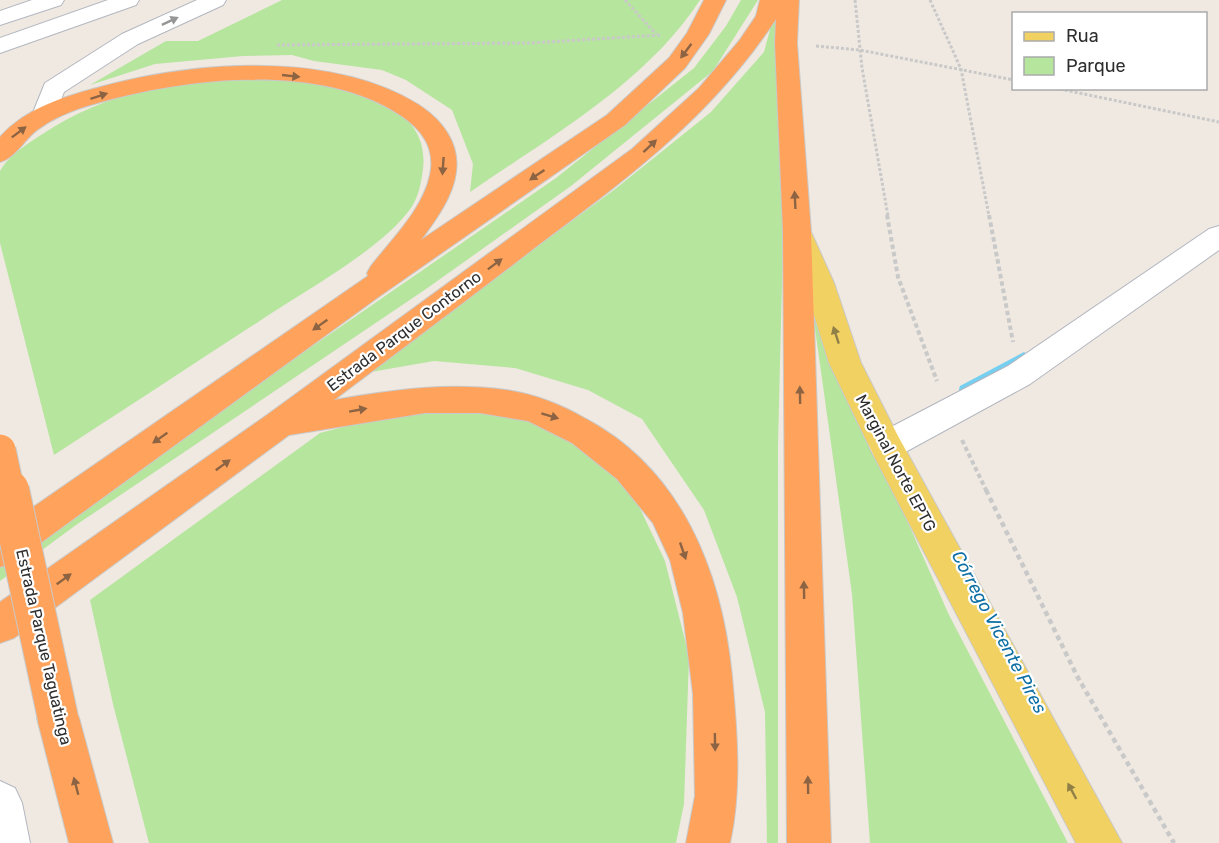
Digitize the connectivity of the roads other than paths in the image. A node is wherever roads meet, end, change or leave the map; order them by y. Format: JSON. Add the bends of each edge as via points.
{"nodes":[{"id":1,"x":53,"y":0,"type":"edge"},
{"id":2,"x":128,"y":0,"type":"edge"},
{"id":3,"x":215,"y":0,"type":"edge"},
{"id":4,"x":714,"y":0,"type":"edge"},
{"id":5,"x":771,"y":0,"type":"edge"},
{"id":6,"x":788,"y":0,"type":"edge"},
{"id":7,"x":0,"y":18,"type":"edge"},
{"id":8,"x":74,"y":20,"type":"junction"},
{"id":9,"x":130,"y":39,"type":"junction"},
{"id":10,"x":0,"y":46,"type":"edge"},
{"id":11,"x":44,"y":115,"type":"junction"},
{"id":12,"x":0,"y":154,"type":"edge"},
{"id":13,"x":797,"y":232,"type":"junction"},
{"id":14,"x":1219,"y":236,"type":"edge"},
{"id":15,"x":367,"y":291,"type":"junction"},
{"id":16,"x":279,"y":424,"type":"junction"},
{"id":17,"x":886,"y":446,"type":"junction"},
{"id":18,"x":0,"y":450,"type":"edge"},
{"id":19,"x":0,"y":551,"type":"edge"},
{"id":20,"x":0,"y":626,"type":"edge"},
{"id":21,"x":0,"y":803,"type":"edge"},
{"id":22,"x":8,"y":843,"type":"edge"},
{"id":23,"x":91,"y":843,"type":"edge"},
{"id":24,"x":708,"y":843,"type":"edge"},
{"id":25,"x":809,"y":843,"type":"edge"},
{"id":26,"x":1100,"y":843,"type":"edge"}],
"edges":[{"from":1,"to":7,"type":"street"},
{"from":2,"to":8,"type":"street"},
{"from":9,"to":3,"type":"street","one_way":true},
{"from":4,"to":15,"type":"highway","one_way":true,"via":[[699,34],[677,63],[616,120]]},
{"from":16,"to":5,"type":"highway","name":"Estrada Parque Contorno","one_way":true,"via":[[641,155],[707,93],[747,46],[767,15]]},
{"from":13,"to":6,"type":"highway","one_way":true,"via":[[786,43]]},
{"from":8,"to":9,"type":"street"},
{"from":8,"to":10,"type":"street"},
{"from":9,"to":11,"type":"street","via":[[54,88]]},
{"from":12,"to":11,"type":"highway","one_way":true,"via":[[13,136]]},
{"from":11,"to":15,"type":"highway","one_way":true,"via":[[154,81],[214,74],[272,74],[327,80],[375,90],[412,108],[434,128],[444,154],[442,181]]},
{"from":17,"to":13,"type":"main road","name":"Marginal Norte EPTG","one_way":true,"via":[[845,363],[819,283]]},
{"from":25,"to":13,"type":"highway","one_way":true},
{"from":14,"to":17,"type":"street","via":[[1019,375]]},
{"from":15,"to":19,"type":"highway","one_way":true},
{"from":20,"to":16,"type":"highway","name":"Estrada Parque Contorno","one_way":true},
{"from":16,"to":24,"type":"highway","one_way":true,"via":[[395,404],[456,399],[509,403],[560,419],[605,447],[644,483],[677,534],[704,610],[715,728],[716,804]]},
{"from":26,"to":17,"type":"main road","name":"Marginal Norte EPTG","one_way":true},
{"from":23,"to":18,"type":"highway","name":"Estrada Parque Taguatinga","one_way":true,"bridge":true,"via":[[58,718]]},
{"from":21,"to":22,"type":"street"}]}
